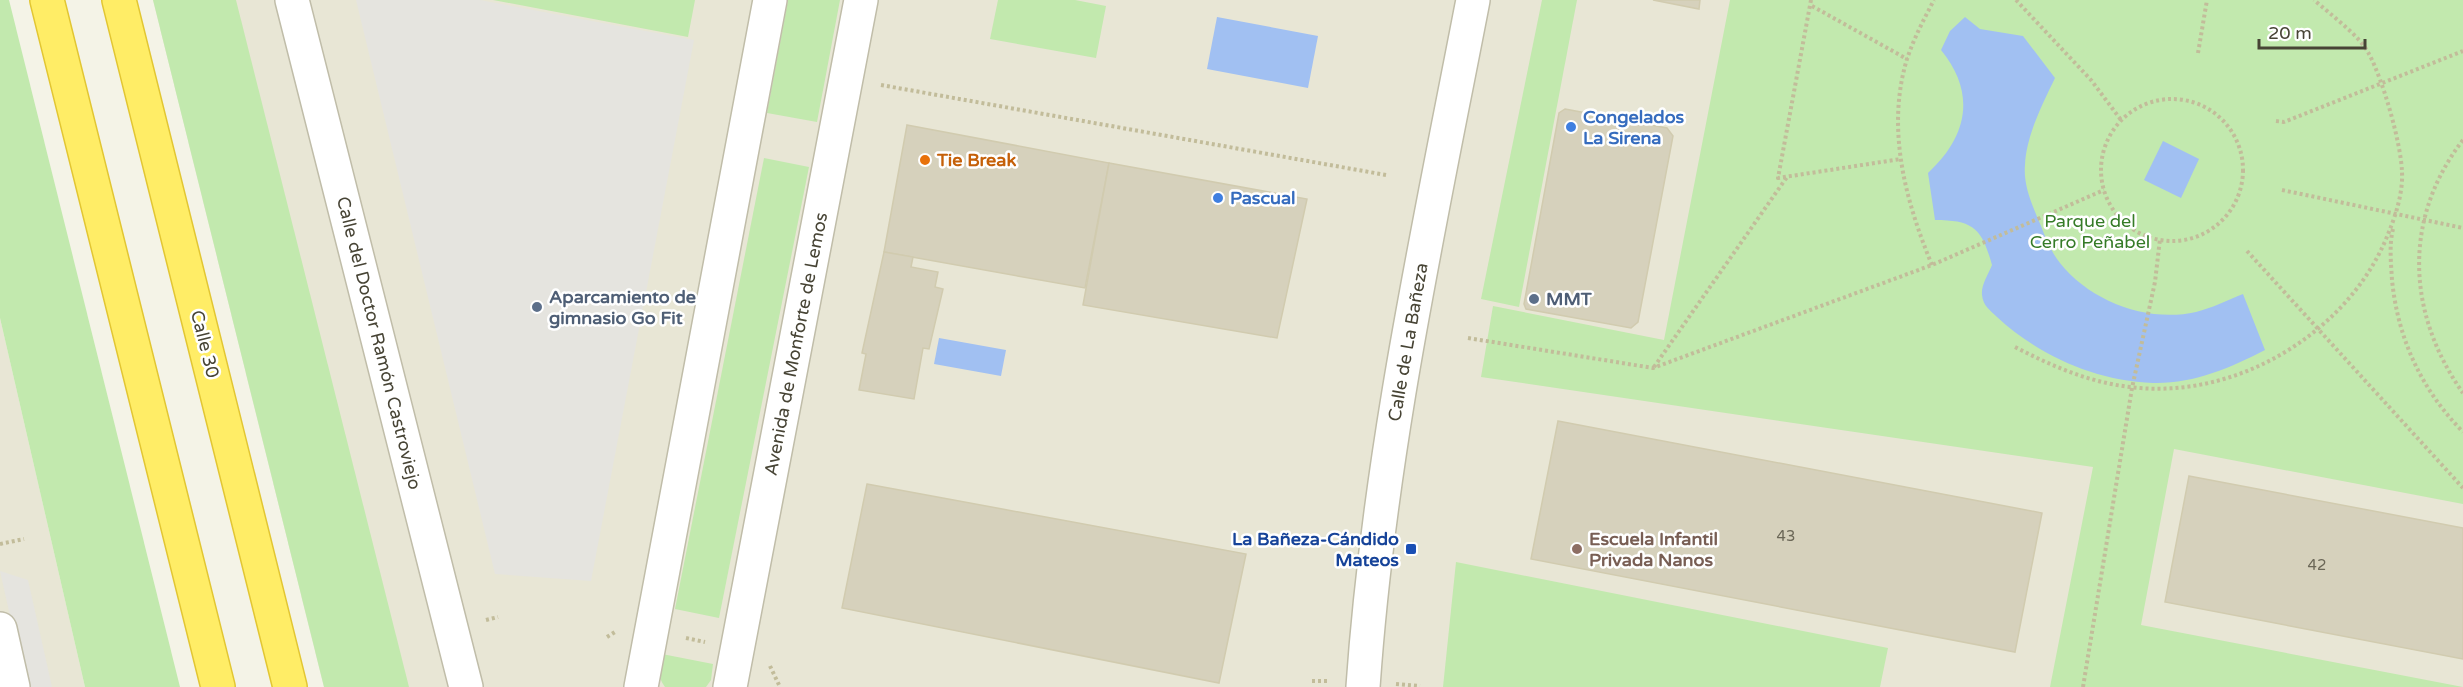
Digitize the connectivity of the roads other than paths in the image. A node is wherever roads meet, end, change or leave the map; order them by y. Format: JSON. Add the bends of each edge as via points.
{"nodes":[{"id":1,"x":47,"y":0,"type":"edge"},
{"id":2,"x":119,"y":0,"type":"edge"},
{"id":3,"x":292,"y":0,"type":"edge"},
{"id":4,"x":770,"y":0,"type":"edge"},
{"id":5,"x":861,"y":0,"type":"edge"},
{"id":6,"x":1473,"y":0,"type":"edge"},
{"id":7,"x":0,"y":629,"type":"edge"},
{"id":8,"x":14,"y":687,"type":"edge"},
{"id":9,"x":218,"y":687,"type":"edge"},
{"id":10,"x":290,"y":687,"type":"edge"},
{"id":11,"x":466,"y":687,"type":"edge"},
{"id":12,"x":641,"y":687,"type":"edge"},
{"id":13,"x":730,"y":687,"type":"edge"},
{"id":14,"x":1363,"y":687,"type":"edge"}],
"edges":[{"from":1,"to":9,"type":"highway"},
{"from":2,"to":10,"type":"highway","name":"Calle 30"},
{"from":3,"to":11,"type":"street","name":"Calle del Doctor Ramón Castroviejo"},
{"from":4,"to":12,"type":"street"},
{"from":5,"to":13,"type":"street","name":"Avenida de Monforte de Lemos"},
{"from":6,"to":14,"type":"street","name":"Calle de La Bañeza","via":[[1395,406],[1376,546]]},
{"from":7,"to":8,"type":"street"}]}
